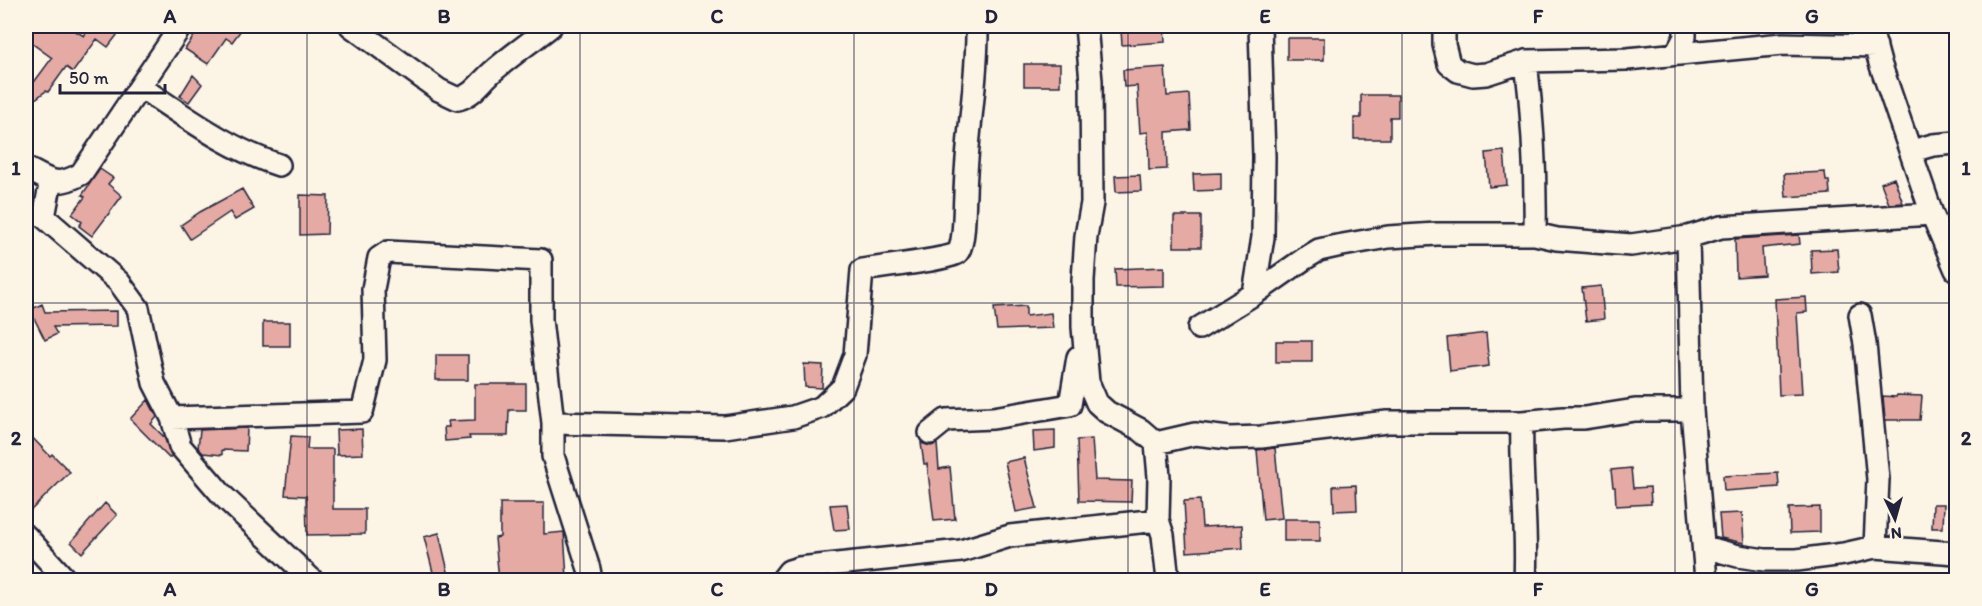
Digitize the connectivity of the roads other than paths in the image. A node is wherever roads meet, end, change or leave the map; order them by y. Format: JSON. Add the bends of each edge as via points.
{"nodes":[{"id":1,"x":181,"y":26,"type":"edge"},
{"id":2,"x":351,"y":26,"type":"edge"},
{"id":3,"x":550,"y":26,"type":"edge"},
{"id":4,"x":976,"y":26,"type":"edge"},
{"id":5,"x":1086,"y":26,"type":"edge"},
{"id":6,"x":1260,"y":26,"type":"edge"},
{"id":7,"x":1444,"y":26,"type":"edge"},
{"id":8,"x":1870,"y":26,"type":"edge"},
{"id":9,"x":1682,"y":39,"type":"edge"},
{"id":10,"x":1876,"y":46,"type":"junction"},
{"id":11,"x":1526,"y":61,"type":"junction"},
{"id":12,"x":140,"y":87,"type":"junction"},
{"id":13,"x":1956,"y":143,"type":"edge"},
{"id":14,"x":1912,"y":151,"type":"junction"},
{"id":15,"x":279,"y":165,"type":"dead end"},
{"id":16,"x":26,"y":168,"type":"edge"},
{"id":17,"x":51,"y":180,"type":"junction"},
{"id":18,"x":1932,"y":214,"type":"junction"},
{"id":19,"x":1535,"y":234,"type":"junction"},
{"id":20,"x":1688,"y":237,"type":"junction"},
{"id":21,"x":1956,"y":270,"type":"edge"},
{"id":22,"x":1254,"y":294,"type":"junction"},
{"id":23,"x":1860,"y":315,"type":"dead end"},
{"id":24,"x":1083,"y":327,"type":"junction"},
{"id":25,"x":1199,"y":328,"type":"dead end"},
{"id":26,"x":1692,"y":410,"type":"junction"},
{"id":27,"x":172,"y":418,"type":"junction"},
{"id":28,"x":1522,"y":422,"type":"junction"},
{"id":29,"x":553,"y":423,"type":"junction"},
{"id":30,"x":930,"y":433,"type":"dead end"},
{"id":31,"x":1156,"y":443,"type":"junction"},
{"id":32,"x":1158,"y":520,"type":"junction"},
{"id":33,"x":26,"y":536,"type":"edge"},
{"id":34,"x":1704,"y":547,"type":"junction"},
{"id":35,"x":1875,"y":547,"type":"junction"},
{"id":36,"x":1956,"y":553,"type":"edge"},
{"id":37,"x":66,"y":580,"type":"edge"},
{"id":38,"x":312,"y":580,"type":"edge"},
{"id":39,"x":591,"y":580,"type":"edge"},
{"id":40,"x":782,"y":580,"type":"edge"},
{"id":41,"x":1167,"y":580,"type":"edge"},
{"id":42,"x":1525,"y":580,"type":"edge"},
{"id":43,"x":1706,"y":580,"type":"edge"}],
"edges":[{"from":1,"to":12,"type":"street"},
{"from":2,"to":3,"type":"street","via":[[439,90],[459,99],[467,97]]},
{"from":4,"to":29,"type":"street","via":[[960,250],[941,258],[862,270],[855,355],[843,387],[822,407],[793,417],[725,427]]},
{"from":5,"to":24,"type":"street","via":[[1092,203],[1086,236]]},
{"from":6,"to":22,"type":"street","via":[[1263,237]]},
{"from":7,"to":11,"type":"street","via":[[1449,63],[1458,71],[1486,74]]},
{"from":8,"to":10,"type":"street"},
{"from":9,"to":10,"type":"street","via":[[1701,52],[1783,44]]},
{"from":9,"to":11,"type":"street","via":[[1628,59]]},
{"from":10,"to":14,"type":"street"},
{"from":11,"to":19,"type":"street","via":[[1536,169]]},
{"from":12,"to":15,"type":"street","via":[[229,144]]},
{"from":12,"to":17,"type":"street","via":[[81,174],[66,183]]},
{"from":13,"to":14,"type":"street"},
{"from":14,"to":18,"type":"street"},
{"from":16,"to":17,"type":"street"},
{"from":17,"to":27,"type":"street","via":[[44,217],[119,282],[138,308],[154,383]]},
{"from":18,"to":20,"type":"street","via":[[1721,227]]},
{"from":18,"to":21,"type":"street"},
{"from":19,"to":20,"type":"street","via":[[1631,245]]},
{"from":19,"to":22,"type":"street","via":[[1437,234],[1337,246],[1319,250]]},
{"from":20,"to":26,"type":"street"},
{"from":22,"to":25,"type":"street"},
{"from":23,"to":35,"type":"street","via":[[1878,479]]},
{"from":24,"to":30,"type":"street","via":[[1070,405],[993,418],[946,420]]},
{"from":24,"to":31,"type":"street","via":[[1088,382],[1097,403]]},
{"from":26,"to":28,"type":"street","via":[[1635,410]]},
{"from":26,"to":34,"type":"street"},
{"from":27,"to":29,"type":"street","via":[[362,412],[375,360],[373,289],[380,258],[388,252],[541,260],[541,320]]},
{"from":27,"to":38,"type":"street","via":[[180,446],[223,496]]},
{"from":28,"to":31,"type":"street","via":[[1387,422],[1261,437],[1195,434]]},
{"from":28,"to":42,"type":"street"},
{"from":29,"to":39,"type":"street","via":[[553,456]]},
{"from":31,"to":32,"type":"street"},
{"from":32,"to":40,"type":"street","via":[[1010,536],[961,551],[799,568],[789,571]]},
{"from":32,"to":41,"type":"street"},
{"from":33,"to":37,"type":"street"},
{"from":34,"to":35,"type":"street","via":[[1738,556],[1797,560]]},
{"from":34,"to":43,"type":"street"},
{"from":35,"to":36,"type":"street"}]}
